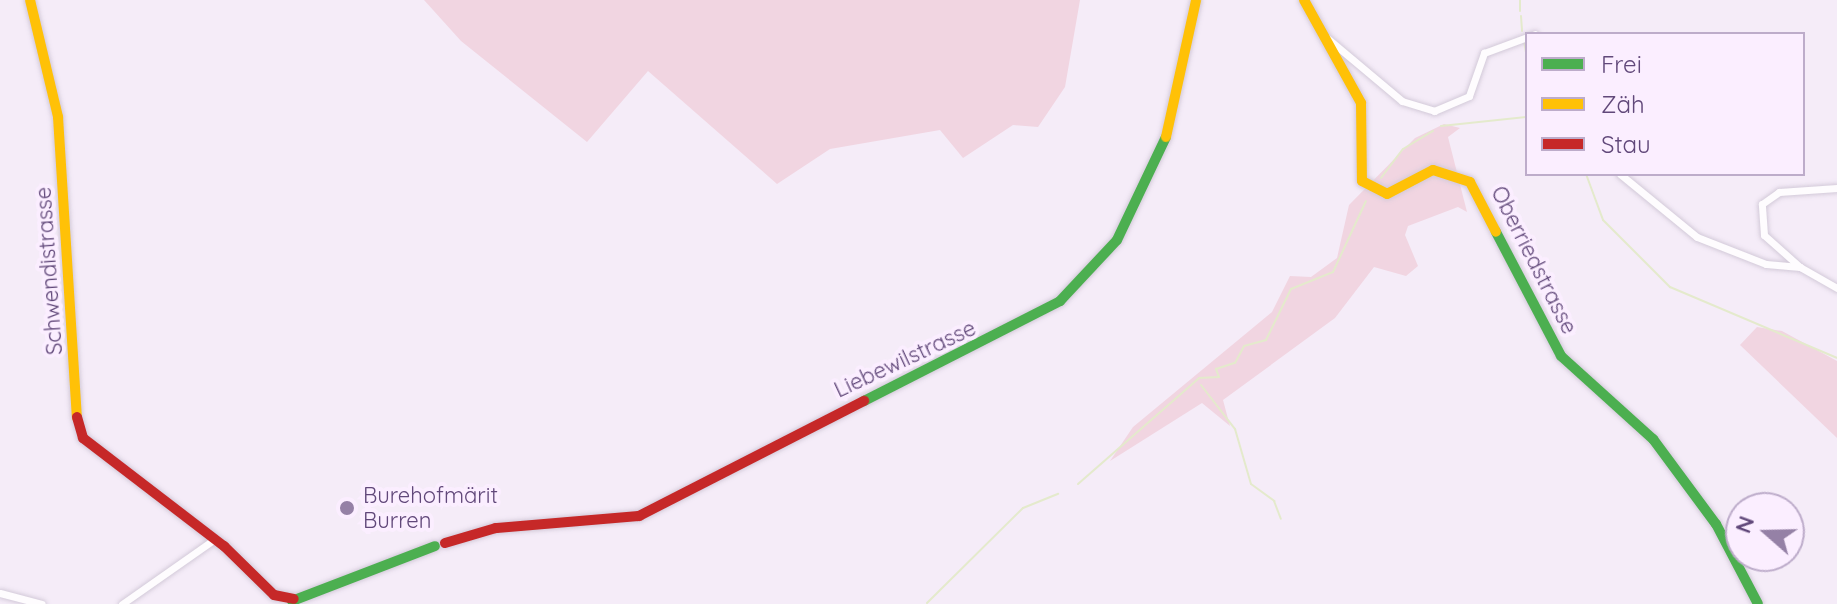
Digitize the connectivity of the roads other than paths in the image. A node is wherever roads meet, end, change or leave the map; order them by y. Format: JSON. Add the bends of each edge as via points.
{"nodes":[{"id":1,"x":30,"y":0,"type":"edge"},
{"id":2,"x":1196,"y":0,"type":"edge"},
{"id":3,"x":1304,"y":0,"type":"edge"},
{"id":4,"x":1327,"y":38,"type":"junction"},
{"id":5,"x":1525,"y":38,"type":"edge"},
{"id":6,"x":1623,"y":176,"type":"edge"},
{"id":7,"x":1837,"y":188,"type":"edge"},
{"id":8,"x":1800,"y":267,"type":"junction"},
{"id":9,"x":1837,"y":288,"type":"edge"},
{"id":10,"x":215,"y":539,"type":"junction"},
{"id":11,"x":0,"y":593,"type":"edge"},
{"id":12,"x":276,"y":599,"type":"edge"},
{"id":13,"x":292,"y":601,"type":"edge"},
{"id":14,"x":42,"y":604,"type":"edge"},
{"id":15,"x":122,"y":604,"type":"edge"},
{"id":16,"x":1758,"y":604,"type":"edge"}],
"edges":[{"from":1,"to":10,"type":"street","name":"Schwendistrasse","via":[[58,117],[80,430],[93,451]]},
{"from":2,"to":13,"type":"street","name":"Liebewilstrasse","via":[[1174,116],[1152,178],[1117,240],[1060,301],[639,516],[496,528]]},
{"from":3,"to":4,"type":"street","name":"Oberriedstrasse"},
{"from":4,"to":5,"type":"street","via":[[1402,101],[1434,111],[1469,96],[1484,53]]},
{"from":4,"to":16,"type":"street","name":"Oberriedstrasse","via":[[1363,110],[1358,166],[1366,185],[1391,194],[1438,170],[1470,182],[1561,356],[1653,439],[1720,531]]},
{"from":6,"to":8,"type":"street","via":[[1705,241],[1777,267]]},
{"from":7,"to":8,"type":"street","via":[[1779,192],[1762,204],[1764,235]]},
{"from":8,"to":9,"type":"street"},
{"from":10,"to":12,"type":"street","name":"Schwendistrasse"},
{"from":10,"to":15,"type":"street"},
{"from":11,"to":14,"type":"street"},
{"from":12,"to":13,"type":"street","name":"Schwendistrasse"}]}
